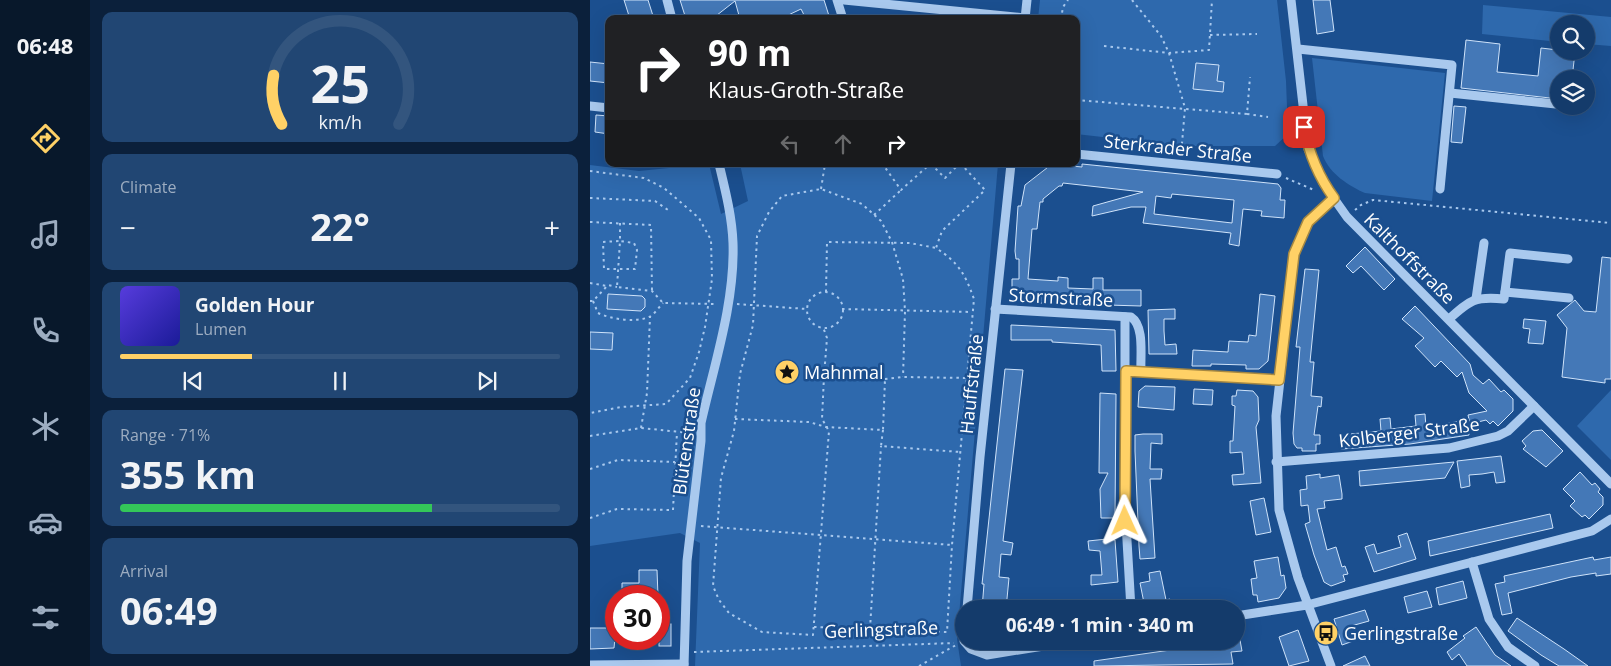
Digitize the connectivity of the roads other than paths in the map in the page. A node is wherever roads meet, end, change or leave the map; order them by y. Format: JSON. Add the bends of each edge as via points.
{"nodes":[{"id":1,"x":667,"y":0,"type":"edge"},
{"id":2,"x":837,"y":0,"type":"edge"},
{"id":3,"x":844,"y":0,"type":"edge"},
{"id":4,"x":1027,"y":0,"type":"edge"},
{"id":5,"x":1291,"y":0,"type":"edge"},
{"id":6,"x":671,"y":15,"type":"edge"},
{"id":7,"x":842,"y":15,"type":"edge"},
{"id":8,"x":995,"y":15,"type":"edge"},
{"id":9,"x":1025,"y":15,"type":"edge"},
{"id":10,"x":1298,"y":49,"type":"junction"},
{"id":11,"x":1450,"y":93,"type":"junction"},
{"id":12,"x":1550,"y":103,"type":"edge"},
{"id":13,"x":590,"y":106,"type":"edge"},
{"id":14,"x":605,"y":108,"type":"edge"},
{"id":15,"x":1080,"y":154,"type":"edge"},
{"id":16,"x":720,"y":167,"type":"edge"},
{"id":17,"x":1011,"y":167,"type":"edge"},
{"id":18,"x":1277,"y":174,"type":"road end"},
{"id":19,"x":1440,"y":189,"type":"dead end"},
{"id":20,"x":1334,"y":198,"type":"junction"},
{"id":21,"x":1484,"y":243,"type":"dead end"},
{"id":22,"x":1568,"y":259,"type":"dead end"},
{"id":23,"x":1505,"y":292,"type":"junction"},
{"id":24,"x":1568,"y":298,"type":"dead end"},
{"id":25,"x":1476,"y":299,"type":"junction"},
{"id":26,"x":995,"y":309,"type":"junction"},
{"id":27,"x":1125,"y":317,"type":"junction"},
{"id":28,"x":1449,"y":319,"type":"junction"},
{"id":29,"x":1126,"y":371,"type":"junction"},
{"id":30,"x":1141,"y":372,"type":"junction"},
{"id":31,"x":1279,"y":380,"type":"junction"},
{"id":32,"x":1534,"y":406,"type":"junction"},
{"id":33,"x":1276,"y":462,"type":"junction"},
{"id":34,"x":1611,"y":484,"type":"edge"},
{"id":35,"x":1611,"y":519,"type":"edge"},
{"id":36,"x":1472,"y":562,"type":"junction"},
{"id":37,"x":968,"y":600,"type":"edge"},
{"id":38,"x":1130,"y":600,"type":"edge"},
{"id":39,"x":1307,"y":606,"type":"junction"},
{"id":40,"x":1245,"y":615,"type":"edge"},
{"id":41,"x":971,"y":650,"type":"edge"},
{"id":42,"x":1018,"y":650,"type":"edge"},
{"id":43,"x":590,"y":665,"type":"edge"},
{"id":44,"x":684,"y":665,"type":"edge"},
{"id":45,"x":1331,"y":666,"type":"edge"},
{"id":46,"x":1535,"y":666,"type":"edge"}],
"edges":[{"from":1,"to":6,"type":"street"},
{"from":2,"to":7,"type":"street"},
{"from":3,"to":8,"type":"street"},
{"from":4,"to":9,"type":"street"},
{"from":5,"to":10,"type":"street","name":"Kalthoffstraße"},
{"from":10,"to":11,"type":"street","via":[[1452,64]]},
{"from":10,"to":20,"type":"street","name":"Kalthoffstraße","via":[[1308,149],[1323,183]]},
{"from":11,"to":12,"type":"street"},
{"from":11,"to":19,"type":"street"},
{"from":13,"to":14,"type":"street"},
{"from":15,"to":18,"type":"street","name":"Sterkrader Straße"},
{"from":16,"to":44,"type":"street","name":"Blütenstraße","via":[[733,241],[727,304],[701,423],[687,561]]},
{"from":17,"to":26,"type":"street","name":"Hauffstraße"},
{"from":20,"to":28,"type":"street","name":"Kalthoffstraße","via":[[1347,217]]},
{"from":20,"to":31,"type":"street","via":[[1308,222],[1294,254]]},
{"from":21,"to":25,"type":"street"},
{"from":22,"to":23,"type":"street","via":[[1510,253]]},
{"from":23,"to":24,"type":"street"},
{"from":23,"to":25,"type":"street","via":[[1504,299]]},
{"from":25,"to":28,"type":"street","via":[[1466,303]]},
{"from":26,"to":27,"type":"street","name":"Stormstraße"},
{"from":26,"to":37,"type":"street","name":"Hauffstraße"},
{"from":27,"to":29,"type":"street","name":"Stormstraße"},
{"from":27,"to":30,"type":"street","name":"Stormstraße","via":[[1136,321],[1139,328]]},
{"from":28,"to":32,"type":"street","name":"Kalthoffstraße"},
{"from":29,"to":30,"type":"street"},
{"from":29,"to":38,"type":"street","name":"Stormstraße","via":[[1125,506]]},
{"from":30,"to":31,"type":"street"},
{"from":31,"to":33,"type":"street"},
{"from":32,"to":33,"type":"street","name":"Kolberger Straße","via":[[1508,431],[1476,443]]},
{"from":32,"to":34,"type":"street","name":"Kalthoffstraße"},
{"from":33,"to":39,"type":"street","via":[[1279,510]]},
{"from":35,"to":36,"type":"street","via":[[1592,531]]},
{"from":36,"to":39,"type":"street"},
{"from":36,"to":46,"type":"street","via":[[1489,619],[1508,647]]},
{"from":39,"to":40,"type":"street"},
{"from":39,"to":45,"type":"street"},
{"from":41,"to":42,"type":"street","name":"Gerlingstraße","via":[[987,655]]},
{"from":43,"to":44,"type":"street"}]}
